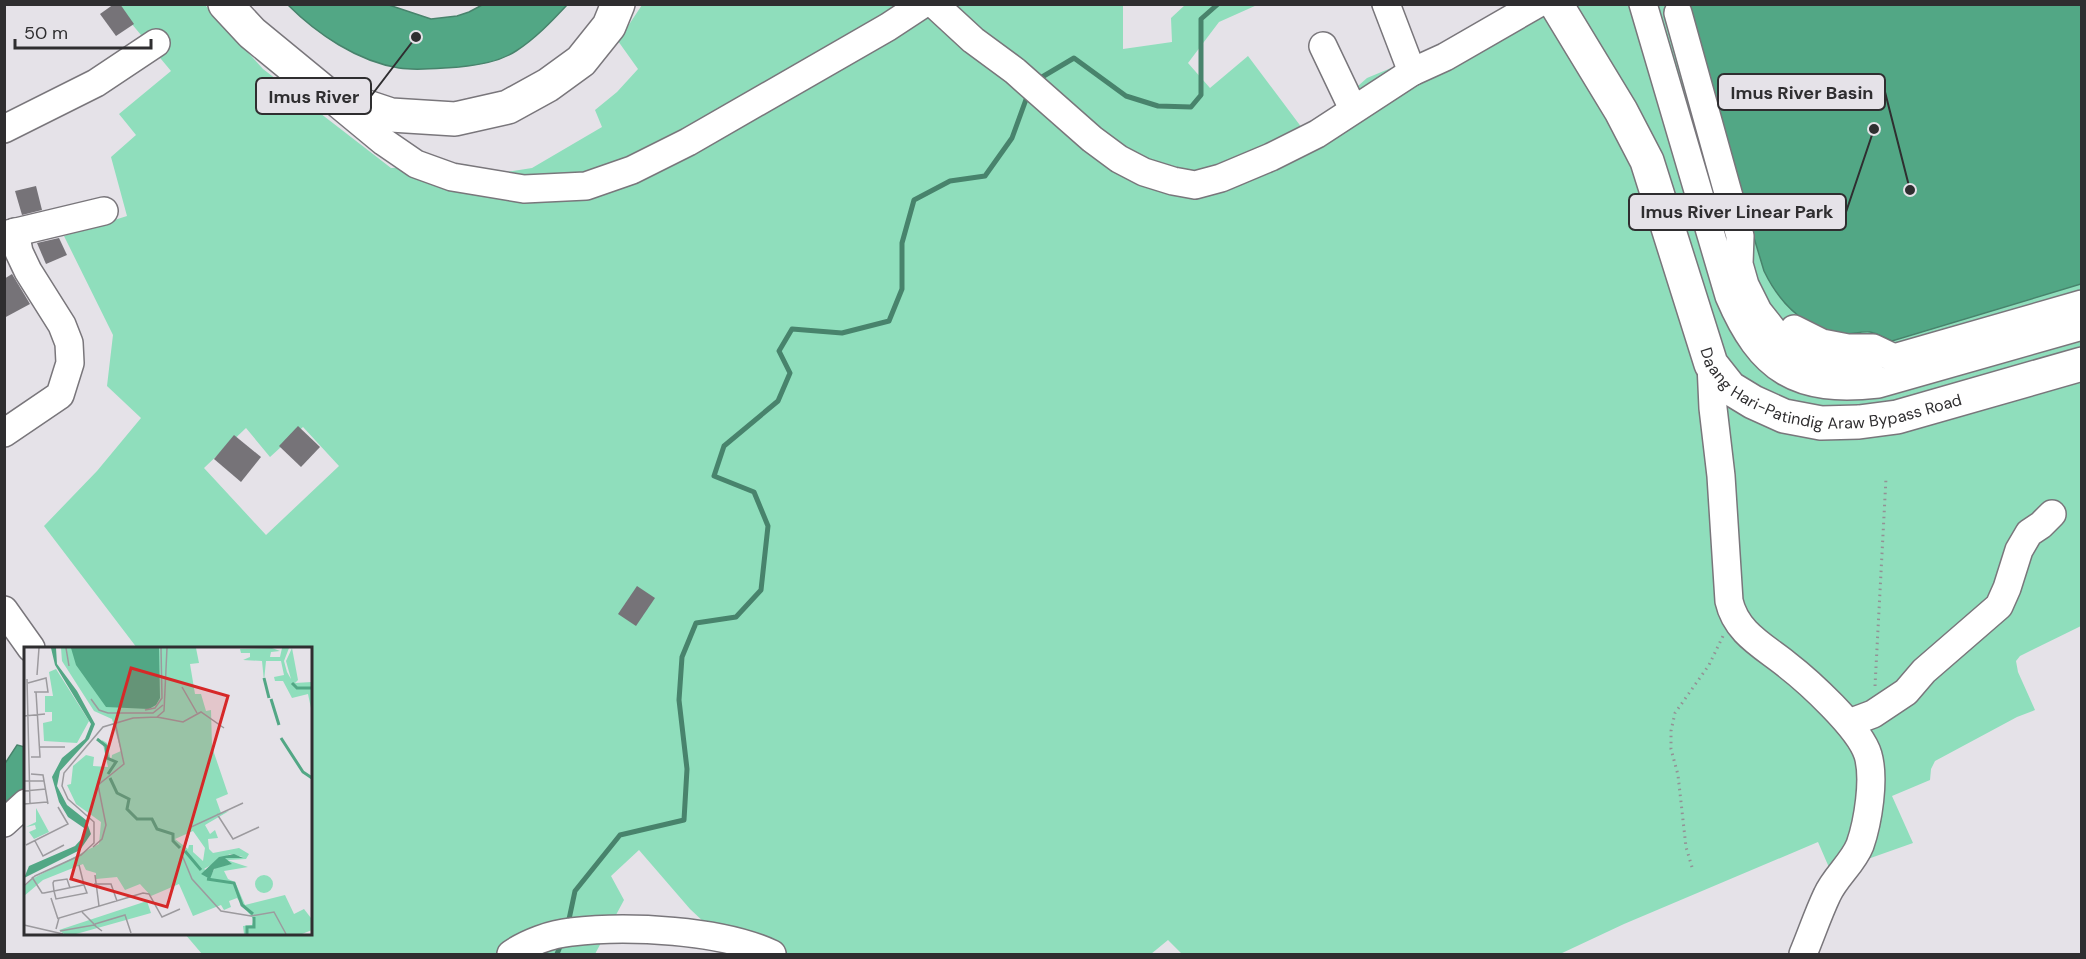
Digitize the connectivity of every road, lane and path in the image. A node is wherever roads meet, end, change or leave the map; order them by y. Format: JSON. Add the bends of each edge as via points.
{"nodes":[{"id":1,"x":225,"y":4,"type":"edge"},
{"id":2,"x":618,"y":4,"type":"edge"},
{"id":3,"x":923,"y":4,"type":"edge"},
{"id":4,"x":934,"y":4,"type":"edge"},
{"id":5,"x":1386,"y":4,"type":"edge"},
{"id":6,"x":1537,"y":4,"type":"edge"},
{"id":7,"x":1556,"y":4,"type":"edge"},
{"id":8,"x":1643,"y":4,"type":"edge"},
{"id":9,"x":1678,"y":13,"type":"dead end"},
{"id":10,"x":156,"y":43,"type":"dead end"},
{"id":11,"x":1323,"y":46,"type":"dead end"},
{"id":12,"x":1412,"y":72,"type":"junction"},
{"id":13,"x":325,"y":93,"type":"junction"},
{"id":14,"x":1353,"y":109,"type":"junction"},
{"id":15,"x":4,"y":129,"type":"edge"},
{"id":16,"x":104,"y":211,"type":"dead end"},
{"id":17,"x":10,"y":234,"type":"edge"},
{"id":18,"x":1740,"y":236,"type":"junction"},
{"id":19,"x":2082,"y":304,"type":"edge"},
{"id":20,"x":2082,"y":326,"type":"edge"},
{"id":21,"x":1711,"y":364,"type":"junction"},
{"id":22,"x":2082,"y":364,"type":"edge"},
{"id":23,"x":1883,"y":383,"type":"junction"},
{"id":24,"x":4,"y":433,"type":"edge"},
{"id":25,"x":1886,"y":478,"type":"dead end"},
{"id":26,"x":2052,"y":514,"type":"dead end"},
{"id":27,"x":4,"y":610,"type":"edge"},
{"id":28,"x":1732,"y":616,"type":"junction"},
{"id":29,"x":30,"y":647,"type":"edge"},
{"id":30,"x":1861,"y":719,"type":"junction"},
{"id":31,"x":24,"y":805,"type":"edge"},
{"id":32,"x":4,"y":823,"type":"edge"},
{"id":33,"x":1692,"y":867,"type":"dead end"},
{"id":34,"x":511,"y":954,"type":"edge"},
{"id":35,"x":772,"y":954,"type":"edge"},
{"id":36,"x":1803,"y":954,"type":"edge"}],
"edges":[{"from":1,"to":13,"type":"main road","via":[[252,33]]},
{"from":2,"to":13,"type":"main road","via":[[609,26],[581,61],[508,107],[455,119],[391,115]]},
{"from":3,"to":13,"type":"street","via":[[688,142],[632,170],[586,186],[524,189],[452,177],[416,164]]},
{"from":4,"to":14,"type":"street","via":[[1119,159],[1173,181],[1195,185],[1221,178],[1317,134]]},
{"from":5,"to":12,"type":"street"},
{"from":6,"to":12,"type":"street"},
{"from":7,"to":21,"type":"main road","name":"Daang Hari-Patindig Araw Bypass Road","via":[[1647,161]]},
{"from":8,"to":23,"type":"street","via":[[1729,296],[1748,335],[1761,353],[1781,369],[1809,382],[1836,387]]},
{"from":9,"to":18,"type":"street"},
{"from":10,"to":15,"type":"street","via":[[96,83]]},
{"from":11,"to":14,"type":"street"},
{"from":12,"to":14,"type":"street"},
{"from":16,"to":17,"type":"street"},
{"from":17,"to":24,"type":"street","via":[[62,325],[69,343],[70,363],[60,395]]},
{"from":18,"to":19,"type":"street","via":[[1763,295],[1782,320],[1822,343],[1873,348],[1894,358]]},
{"from":18,"to":23,"type":"street","via":[[1739,264],[1745,285],[1773,330],[1792,349],[1810,358],[1863,370]]},
{"from":20,"to":23,"type":"street"},
{"from":21,"to":22,"type":"main road","name":"Daang Hari-Patindig Araw Bypass Road","via":[[1730,388],[1753,402],[1784,416],[1821,423],[1897,417]]},
{"from":21,"to":28,"type":"street"},
{"from":25,"to":30,"type":"path"},
{"from":26,"to":30,"type":"street","via":[[2029,533],[2019,550],[1999,606],[1924,671],[1906,692]]},
{"from":27,"to":29,"type":"street"},
{"from":28,"to":30,"type":"street","via":[[1740,627]]},
{"from":28,"to":33,"type":"path","via":[[1709,665],[1676,713],[1671,731]]},
{"from":30,"to":36,"type":"street","via":[[1870,783],[1867,818],[1859,847],[1827,894]]},
{"from":31,"to":32,"type":"street"},
{"from":34,"to":35,"type":"street","via":[[569,932],[602,930],[709,936]]}]}
